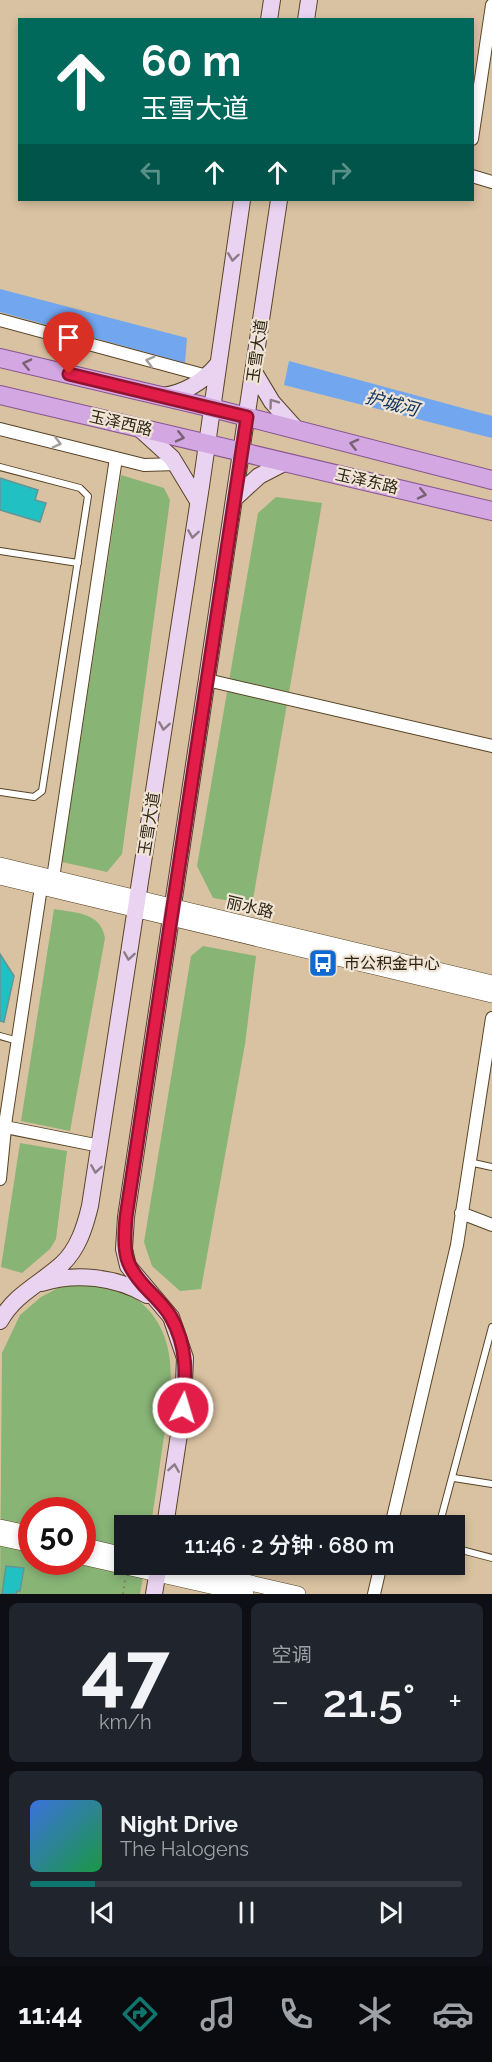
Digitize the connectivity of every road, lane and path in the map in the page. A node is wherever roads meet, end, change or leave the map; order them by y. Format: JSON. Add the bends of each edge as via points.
{"nodes":[{"id":1,"x":272,"y":0,"type":"edge"},
{"id":2,"x":309,"y":0,"type":"edge"},
{"id":3,"x":492,"y":5,"type":"edge"},
{"id":4,"x":269,"y":18,"type":"edge"},
{"id":5,"x":306,"y":18,"type":"edge"},
{"id":6,"x":474,"y":126,"type":"edge"},
{"id":7,"x":474,"y":177,"type":"edge"},
{"id":8,"x":492,"y":182,"type":"edge"},
{"id":9,"x":242,"y":201,"type":"edge"},
{"id":10,"x":279,"y":201,"type":"edge"},
{"id":11,"x":0,"y":320,"type":"edge"},
{"id":12,"x":0,"y":358,"type":"edge"},
{"id":13,"x":213,"y":370,"type":"junction"},
{"id":14,"x":254,"y":372,"type":"junction"},
{"id":15,"x":0,"y":395,"type":"edge"},
{"id":16,"x":162,"y":396,"type":"junction"},
{"id":17,"x":212,"y":408,"type":"junction"},
{"id":18,"x":247,"y":417,"type":"junction"},
{"id":19,"x":137,"y":427,"type":"junction"},
{"id":20,"x":0,"y":429,"type":"edge"},
{"id":21,"x":297,"y":430,"type":"junction"},
{"id":22,"x":207,"y":443,"type":"junction"},
{"id":23,"x":242,"y":452,"type":"junction"},
{"id":24,"x":116,"y":458,"type":"junction"},
{"id":25,"x":286,"y":462,"type":"junction"},
{"id":26,"x":177,"y":464,"type":"junction"},
{"id":27,"x":0,"y":467,"type":"edge"},
{"id":28,"x":492,"y":480,"type":"edge"},
{"id":29,"x":235,"y":498,"type":"junction"},
{"id":30,"x":198,"y":501,"type":"junction"},
{"id":31,"x":492,"y":511,"type":"edge"},
{"id":32,"x":0,"y":551,"type":"edge"},
{"id":33,"x":78,"y":563,"type":"junction"},
{"id":34,"x":207,"y":680,"type":"junction"},
{"id":35,"x":492,"y":746,"type":"edge"},
{"id":36,"x":0,"y":792,"type":"edge"},
{"id":37,"x":0,"y":865,"type":"edge"},
{"id":38,"x":0,"y":877,"type":"edge"},
{"id":39,"x":47,"y":882,"type":"junction"},
{"id":40,"x":137,"y":904,"type":"junction"},
{"id":41,"x":172,"y":912,"type":"junction"},
{"id":42,"x":492,"y":983,"type":"edge"},
{"id":43,"x":492,"y":995,"type":"edge"},
{"id":44,"x":492,"y":1018,"type":"edge"},
{"id":45,"x":0,"y":1036,"type":"edge"},
{"id":46,"x":18,"y":1041,"type":"junction"},
{"id":47,"x":3,"y":1126,"type":"edge"},
{"id":48,"x":100,"y":1146,"type":"junction"},
{"id":49,"x":468,"y":1161,"type":"junction"},
{"id":50,"x":492,"y":1167,"type":"edge"},
{"id":51,"x":0,"y":1179,"type":"edge"},
{"id":52,"x":461,"y":1213,"type":"junction"},
{"id":53,"x":492,"y":1226,"type":"edge"},
{"id":54,"x":33,"y":1286,"type":"junction"},
{"id":55,"x":165,"y":1308,"type":"junction"},
{"id":56,"x":0,"y":1321,"type":"edge"},
{"id":57,"x":492,"y":1327,"type":"edge"},
{"id":58,"x":484,"y":1358,"type":"junction"},
{"id":59,"x":492,"y":1359,"type":"edge"},
{"id":60,"x":454,"y":1478,"type":"junction"},
{"id":61,"x":492,"y":1484,"type":"edge"},
{"id":62,"x":167,"y":1515,"type":"edge"},
{"id":63,"x":393,"y":1515,"type":"edge"},
{"id":64,"x":442,"y":1515,"type":"edge"},
{"id":65,"x":0,"y":1527,"type":"edge"},
{"id":66,"x":18,"y":1531,"type":"edge"},
{"id":67,"x":0,"y":1538,"type":"edge"},
{"id":68,"x":18,"y":1542,"type":"edge"},
{"id":69,"x":96,"y":1548,"type":"edge"},
{"id":70,"x":465,"y":1551,"type":"edge"},
{"id":71,"x":114,"y":1553,"type":"edge"},
{"id":72,"x":492,"y":1558,"type":"edge"},
{"id":73,"x":96,"y":1559,"type":"edge"},
{"id":74,"x":114,"y":1561,"type":"edge"},
{"id":75,"x":159,"y":1575,"type":"edge"},
{"id":76,"x":184,"y":1575,"type":"edge"},
{"id":77,"x":198,"y":1575,"type":"edge"},
{"id":78,"x":378,"y":1575,"type":"edge"},
{"id":79,"x":154,"y":1594,"type":"edge"},
{"id":80,"x":246,"y":1594,"type":"edge"},
{"id":81,"x":298,"y":1594,"type":"edge"},
{"id":82,"x":374,"y":1594,"type":"edge"}],
"edges":[{"from":1,"to":4,"type":"main road"},
{"from":2,"to":5,"type":"main road"},
{"from":3,"to":6,"type":"street"},
{"from":7,"to":8,"type":"street"},
{"from":9,"to":13,"type":"main road","name":"玉雪大道","one_way":true},
{"from":10,"to":14,"type":"main road","name":"玉雪大道"},
{"from":13,"to":11,"type":"street","one_way":true},
{"from":16,"to":12,"type":"main road","one_way":true},
{"from":13,"to":16,"type":"main road","via":[[189,389]]},
{"from":13,"to":17,"type":"main road","name":"玉雪大道"},
{"from":14,"to":18,"type":"main road","name":"玉雪大道"},
{"from":21,"to":14,"type":"main road","one_way":true,"via":[[272,402]]},
{"from":15,"to":19,"type":"main road","name":"玉泽西路"},
{"from":16,"to":17,"type":"main road"},
{"from":17,"to":18,"type":"main road"},
{"from":17,"to":22,"type":"main road","name":"玉雪大道"},
{"from":18,"to":21,"type":"main road","name":"玉泽东路"},
{"from":18,"to":23,"type":"main road","name":"玉雪大道"},
{"from":19,"to":22,"type":"main road","name":"玉泽西路","one_way":true},
{"from":19,"to":26,"type":"main road"},
{"from":20,"to":24,"type":"street","one_way":true},
{"from":28,"to":21,"type":"main road","name":"玉泽东路","one_way":true},
{"from":22,"to":23,"type":"main road","name":"玉泽西路"},
{"from":22,"to":30,"type":"main road","name":"玉雪大道"},
{"from":23,"to":25,"type":"main road","name":"玉泽东路"},
{"from":23,"to":29,"type":"main road","name":"玉雪大道"},
{"from":24,"to":26,"type":"street","via":[[144,465]]},
{"from":24,"to":39,"type":"street"},
{"from":25,"to":29,"type":"main road","via":[[259,476]]},
{"from":25,"to":31,"type":"main road","name":"玉泽东路","one_way":true},
{"from":26,"to":30,"type":"main road"},
{"from":27,"to":33,"type":"lane","via":[[85,491]]},
{"from":29,"to":34,"type":"main road","name":"玉雪大道"},
{"from":30,"to":40,"type":"main road","name":"玉雪大道","one_way":true},
{"from":32,"to":33,"type":"lane"},
{"from":33,"to":36,"type":"lane","via":[[42,791],[34,797]]},
{"from":34,"to":35,"type":"street"},
{"from":34,"to":41,"type":"main road","name":"玉雪大道"},
{"from":37,"to":39,"type":"street","name":"丽水路"},
{"from":38,"to":39,"type":"street","name":"丽水路"},
{"from":39,"to":40,"type":"street","name":"丽水路"},
{"from":39,"to":46,"type":"street"},
{"from":40,"to":41,"type":"street","name":"丽水路"},
{"from":40,"to":48,"type":"main road","name":"玉雪大道","one_way":true},
{"from":41,"to":42,"type":"street","name":"丽水路"},
{"from":41,"to":43,"type":"street","name":"丽水路"},
{"from":41,"to":55,"type":"main road","name":"玉雪大道","via":[[124,1249],[128,1266]]},
{"from":44,"to":49,"type":"street"},
{"from":45,"to":46,"type":"lane"},
{"from":46,"to":47,"type":"street"},
{"from":47,"to":48,"type":"street"},
{"from":47,"to":51,"type":"street"},
{"from":48,"to":54,"type":"main road","name":"玉雪大道","one_way":true,"via":[[90,1206],[78,1242],[62,1264]]},
{"from":49,"to":50,"type":"lane"},
{"from":49,"to":52,"type":"street"},
{"from":52,"to":53,"type":"street"},
{"from":52,"to":63,"type":"street","via":[[457,1245]]},
{"from":54,"to":55,"type":"main road","via":[[68,1278],[102,1279],[142,1292]]},
{"from":54,"to":56,"type":"main road","name":"玉雪大道","via":[[17,1297]]},
{"from":62,"to":55,"type":"main road","one_way":true,"via":[[186,1369],[180,1336]]},
{"from":57,"to":58,"type":"lane"},
{"from":58,"to":59,"type":"lane"},
{"from":58,"to":60,"type":"lane"},
{"from":60,"to":61,"type":"lane"},
{"from":60,"to":64,"type":"lane"},
{"from":65,"to":66,"type":"street"},
{"from":67,"to":68,"type":"street"},
{"from":69,"to":71,"type":"street"},
{"from":70,"to":72,"type":"lane"},
{"from":73,"to":74,"type":"street"},
{"from":75,"to":79,"type":"main road"},
{"from":76,"to":80,"type":"street"},
{"from":77,"to":81,"type":"street"},
{"from":78,"to":82,"type":"street"}]}
